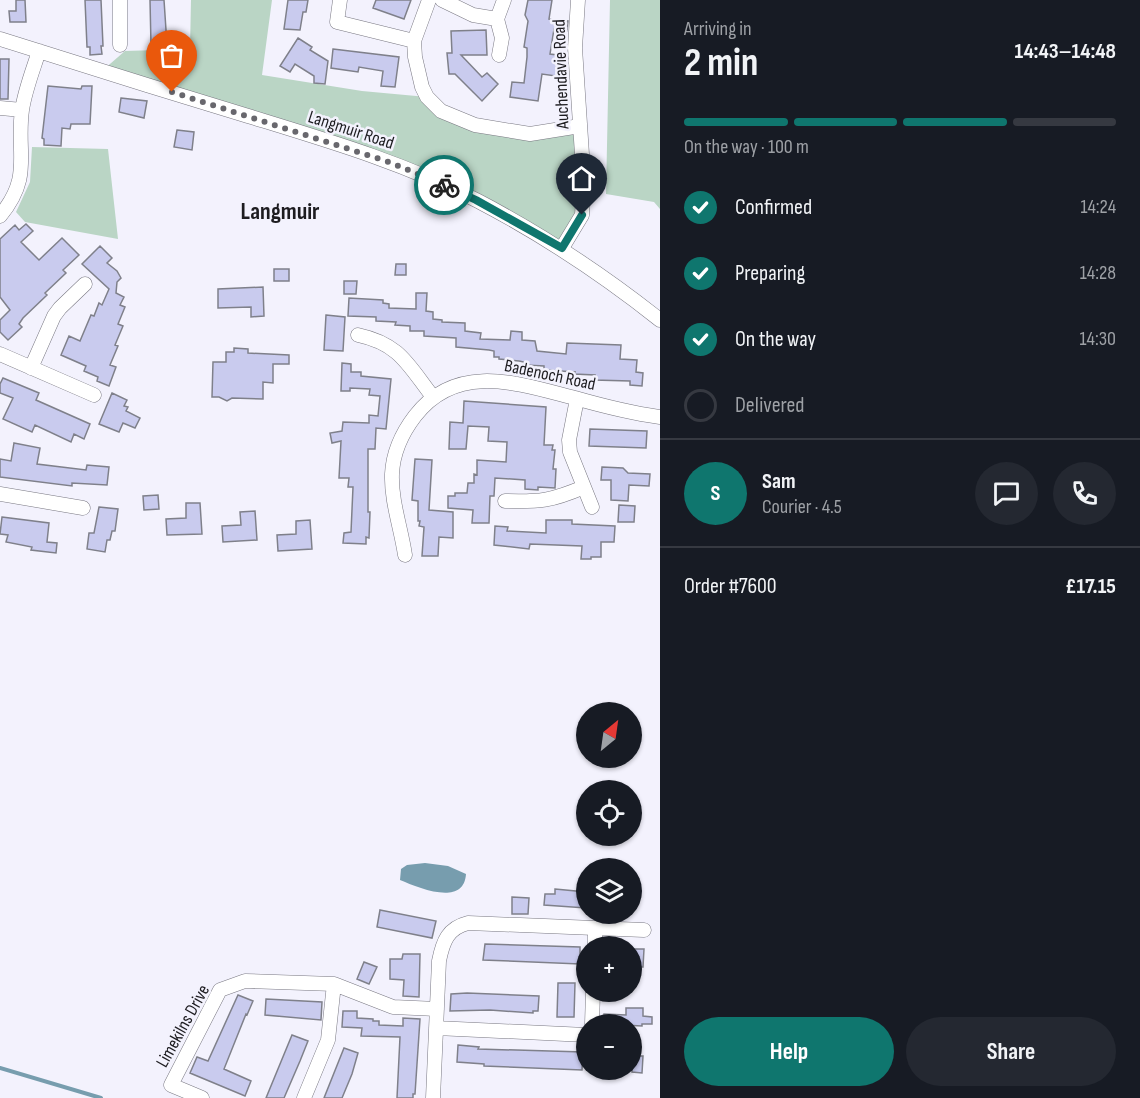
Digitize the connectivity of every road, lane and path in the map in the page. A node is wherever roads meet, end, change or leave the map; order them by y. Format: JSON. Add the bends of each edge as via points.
{"nodes":[{"id":1,"x":120,"y":0,"type":"edge"},
{"id":2,"x":340,"y":0,"type":"edge"},
{"id":3,"x":429,"y":0,"type":"edge"},
{"id":4,"x":442,"y":0,"type":"edge"},
{"id":5,"x":504,"y":0,"type":"edge"},
{"id":6,"x":578,"y":0,"type":"edge"},
{"id":7,"x":497,"y":19,"type":"junction"},
{"id":8,"x":0,"y":39,"type":"edge"},
{"id":9,"x":414,"y":42,"type":"junction"},
{"id":10,"x":120,"y":45,"type":"dead end"},
{"id":11,"x":39,"y":51,"type":"junction"},
{"id":12,"x":499,"y":54,"type":"dead end"},
{"id":13,"x":0,"y":108,"type":"edge"},
{"id":14,"x":22,"y":110,"type":"junction"},
{"id":15,"x":580,"y":126,"type":"junction"},
{"id":16,"x":0,"y":216,"type":"edge"},
{"id":17,"x":562,"y":248,"type":"junction"},
{"id":18,"x":85,"y":284,"type":"dead end"},
{"id":19,"x":660,"y":320,"type":"edge"},
{"id":20,"x":358,"y":335,"type":"dead end"},
{"id":21,"x":0,"y":354,"type":"edge"},
{"id":22,"x":31,"y":368,"type":"junction"},
{"id":23,"x":94,"y":395,"type":"dead end"},
{"id":24,"x":433,"y":397,"type":"junction"},
{"id":25,"x":577,"y":399,"type":"junction"},
{"id":26,"x":660,"y":417,"type":"edge"},
{"id":27,"x":584,"y":487,"type":"junction"},
{"id":28,"x":0,"y":494,"type":"edge"},
{"id":29,"x":505,"y":501,"type":"dead end"},
{"id":30,"x":592,"y":507,"type":"dead end"},
{"id":31,"x":83,"y":508,"type":"dead end"},
{"id":32,"x":405,"y":555,"type":"dead end"},
{"id":33,"x":596,"y":928,"type":"junction"},
{"id":34,"x":644,"y":930,"type":"dead end"},
{"id":35,"x":596,"y":936,"type":"edge"},
{"id":36,"x":334,"y":984,"type":"junction"},
{"id":37,"x":437,"y":1009,"type":"junction"},
{"id":38,"x":436,"y":1028,"type":"junction"},
{"id":39,"x":576,"y":1035,"type":"edge"},
{"id":40,"x":202,"y":1098,"type":"edge"},
{"id":41,"x":304,"y":1098,"type":"edge"},
{"id":42,"x":433,"y":1098,"type":"edge"}],
"edges":[{"from":1,"to":10,"type":"street"},
{"from":2,"to":9,"type":"street","via":[[337,22]]},
{"from":3,"to":9,"type":"street"},
{"from":4,"to":7,"type":"street","via":[[472,15]]},
{"from":5,"to":7,"type":"street"},
{"from":6,"to":15,"type":"street","name":"Auchendavie Road","via":[[575,48]]},
{"from":7,"to":12,"type":"street","via":[[502,38]]},
{"from":8,"to":11,"type":"street","name":"Langmuir Road"},
{"from":9,"to":15,"type":"street","via":[[422,87],[441,111],[475,125],[530,134]]},
{"from":11,"to":14,"type":"street"},
{"from":11,"to":17,"type":"street","name":"Langmuir Road","via":[[389,162],[476,200]]},
{"from":13,"to":14,"type":"street"},
{"from":14,"to":16,"type":"street","via":[[21,178],[9,206]]},
{"from":15,"to":17,"type":"street","name":"Auchendavie Road","via":[[582,215]]},
{"from":17,"to":19,"type":"street","name":"Langmuir Road"},
{"from":18,"to":22,"type":"street","via":[[54,316]]},
{"from":20,"to":24,"type":"street","via":[[376,339],[396,351]]},
{"from":21,"to":22,"type":"street"},
{"from":22,"to":23,"type":"street"},
{"from":24,"to":25,"type":"street","name":"Badenoch Road","via":[[482,380],[518,383]]},
{"from":24,"to":32,"type":"street","name":"Badenoch Road","via":[[408,425],[395,457],[393,489]]},
{"from":25,"to":26,"type":"street","name":"Badenoch Road"},
{"from":25,"to":27,"type":"street","via":[[569,440]]},
{"from":27,"to":29,"type":"street","via":[[541,502]]},
{"from":27,"to":30,"type":"street"},
{"from":28,"to":31,"type":"street"},
{"from":33,"to":34,"type":"street"},
{"from":33,"to":35,"type":"street"},
{"from":33,"to":37,"type":"street","via":[[460,925],[447,935],[441,951]]},
{"from":36,"to":37,"type":"street","name":"Limekilns Drive","via":[[393,1007]]},
{"from":36,"to":40,"type":"street","name":"Limekilns Drive","via":[[245,981],[220,990],[171,1085]]},
{"from":36,"to":41,"type":"street","via":[[328,1040]]},
{"from":37,"to":38,"type":"street"},
{"from":38,"to":39,"type":"street"},
{"from":38,"to":42,"type":"street"}]}
